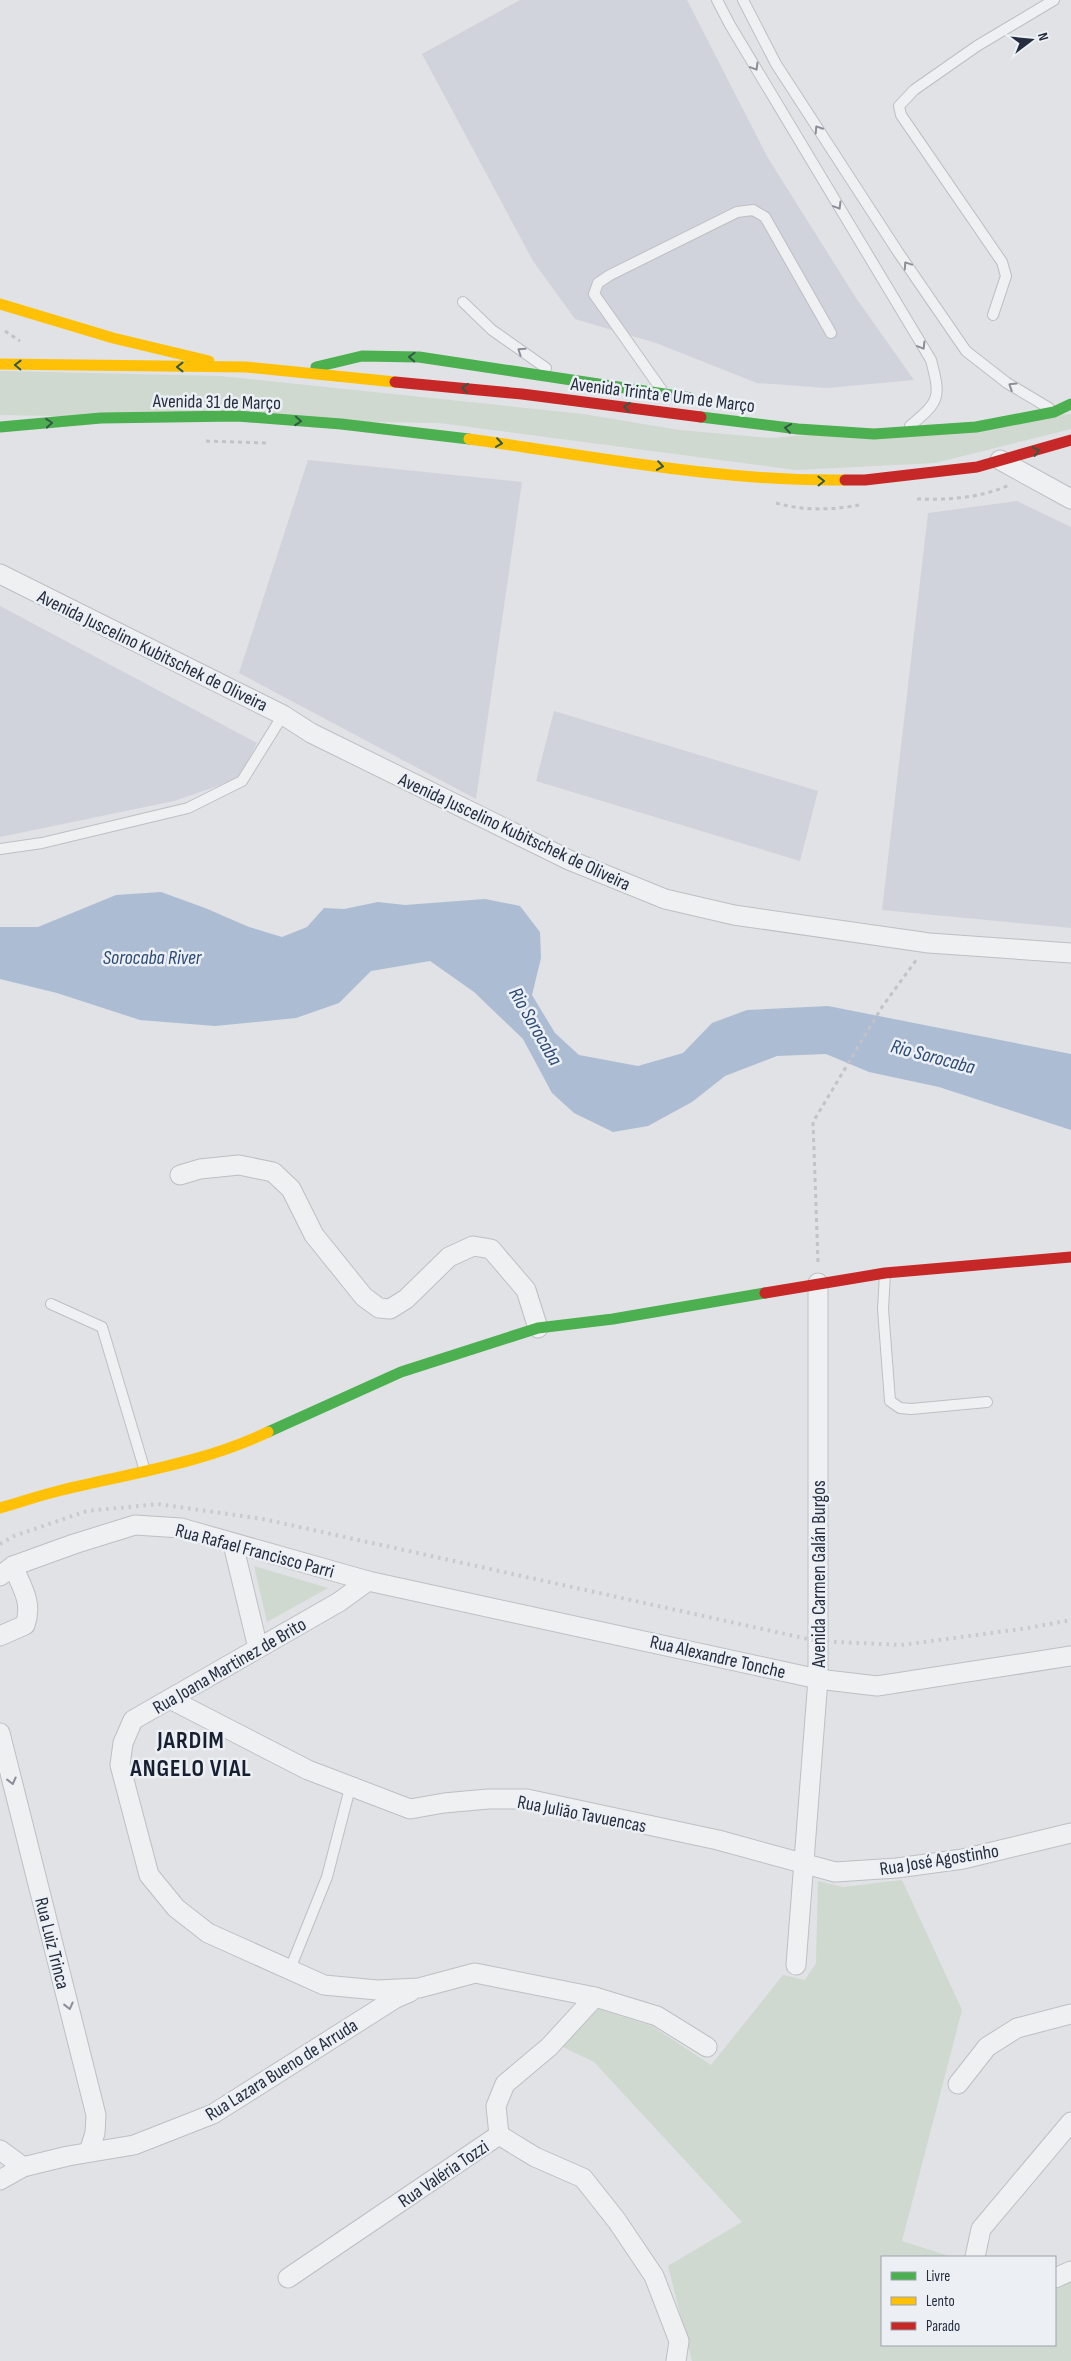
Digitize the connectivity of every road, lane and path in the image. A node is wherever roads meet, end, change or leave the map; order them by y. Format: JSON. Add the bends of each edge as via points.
{"nodes":[{"id":1,"x":717,"y":0,"type":"edge"},
{"id":2,"x":743,"y":0,"type":"edge"},
{"id":3,"x":1054,"y":0,"type":"edge"},
{"id":4,"x":463,"y":302,"type":"dead end"},
{"id":5,"x":0,"y":304,"type":"edge"},
{"id":6,"x":993,"y":315,"type":"dead end"},
{"id":7,"x":830,"y":333,"type":"dead end"},
{"id":8,"x":0,"y":364,"type":"edge"},
{"id":9,"x":233,"y":367,"type":"junction"},
{"id":10,"x":298,"y":372,"type":"junction"},
{"id":11,"x":346,"y":376,"type":"joint"},
{"id":12,"x":562,"y":378,"type":"junction"},
{"id":13,"x":663,"y":392,"type":"junction"},
{"id":14,"x":706,"y":401,"type":"dead end"},
{"id":15,"x":1071,"y":404,"type":"edge"},
{"id":16,"x":1054,"y":412,"type":"junction"},
{"id":17,"x":762,"y":413,"type":"dead end"},
{"id":18,"x":0,"y":427,"type":"edge"},
{"id":19,"x":903,"y":431,"type":"junction"},
{"id":20,"x":874,"y":434,"type":"junction"},
{"id":21,"x":1071,"y":440,"type":"edge"},
{"id":22,"x":1000,"y":460,"type":"junction"},
{"id":23,"x":1071,"y":499,"type":"edge"},
{"id":24,"x":0,"y":574,"type":"edge"},
{"id":25,"x":283,"y":715,"type":"junction"},
{"id":26,"x":0,"y":849,"type":"edge"},
{"id":27,"x":929,"y":943,"type":"junction"},
{"id":28,"x":1071,"y":953,"type":"edge"},
{"id":29,"x":180,"y":1175,"type":"dead end"},
{"id":30,"x":1071,"y":1257,"type":"edge"},
{"id":31,"x":885,"y":1272,"type":"junction"},
{"id":32,"x":818,"y":1283,"type":"junction"},
{"id":33,"x":51,"y":1304,"type":"dead end"},
{"id":34,"x":538,"y":1328,"type":"junction"},
{"id":35,"x":987,"y":1402,"type":"dead end"},
{"id":36,"x":145,"y":1472,"type":"junction"},
{"id":37,"x":0,"y":1508,"type":"edge"},
{"id":38,"x":233,"y":1544,"type":"junction"},
{"id":39,"x":6,"y":1571,"type":"edge"},
{"id":40,"x":368,"y":1581,"type":"junction"},
{"id":41,"x":0,"y":1636,"type":"edge"},
{"id":42,"x":258,"y":1648,"type":"junction"},
{"id":43,"x":1071,"y":1656,"type":"edge"},
{"id":44,"x":818,"y":1679,"type":"junction"},
{"id":45,"x":170,"y":1699,"type":"junction"},
{"id":46,"x":0,"y":1733,"type":"edge"},
{"id":47,"x":350,"y":1788,"type":"junction"},
{"id":48,"x":1071,"y":1832,"type":"edge"},
{"id":49,"x":805,"y":1864,"type":"junction"},
{"id":50,"x":796,"y":1964,"type":"dead end"},
{"id":51,"x":290,"y":1969,"type":"junction"},
{"id":52,"x":419,"y":1988,"type":"junction"},
{"id":53,"x":595,"y":1997,"type":"junction"},
{"id":54,"x":1071,"y":2014,"type":"edge"},
{"id":55,"x":707,"y":2047,"type":"dead end"},
{"id":56,"x":958,"y":2084,"type":"dead end"},
{"id":57,"x":1071,"y":2122,"type":"edge"},
{"id":58,"x":498,"y":2135,"type":"junction"},
{"id":59,"x":0,"y":2150,"type":"edge"},
{"id":60,"x":89,"y":2152,"type":"junction"},
{"id":61,"x":23,"y":2167,"type":"junction"},
{"id":62,"x":0,"y":2180,"type":"edge"},
{"id":63,"x":975,"y":2256,"type":"edge"},
{"id":64,"x":1071,"y":2270,"type":"edge"},
{"id":65,"x":288,"y":2278,"type":"dead end"},
{"id":66,"x":1056,"y":2278,"type":"edge"},
{"id":67,"x":676,"y":2361,"type":"edge"}],
"edges":[{"from":1,"to":19,"type":"lane","one_way":true,"via":[[931,360],[938,385],[933,406]]},
{"from":16,"to":2,"type":"lane","one_way":true,"via":[[1007,383],[966,352],[776,64]]},
{"from":3,"to":6,"type":"lane","via":[[977,46],[914,90],[899,106],[901,115],[1002,262],[1006,276]]},
{"from":12,"to":4,"type":"lane","one_way":true,"via":[[492,330]]},
{"from":5,"to":9,"type":"main road","via":[[114,338]]},
{"from":7,"to":13,"type":"lane","via":[[765,217],[753,210],[737,212],[598,283],[594,294]]},
{"from":9,"to":8,"type":"main road","name":"Avenida 31 de Março","one_way":true},
{"from":9,"to":10,"type":"main road","name":"Avenida 31 de Março"},
{"from":10,"to":11,"type":"main road","name":"Avenida 31 de Março"},
{"from":12,"to":10,"type":"main road","one_way":true,"via":[[419,357],[362,356]]},
{"from":20,"to":11,"type":"main road","name":"Avenida Trinta e Um de Março","one_way":true,"via":[[798,429],[522,394]]},
{"from":12,"to":13,"type":"main road"},
{"from":13,"to":14,"type":"main road"},
{"from":15,"to":16,"type":"main road","name":"Avenida Trinta e Um de Março"},
{"from":16,"to":19,"type":"main road","name":"Avenida Trinta e Um de Março","via":[[976,427]]},
{"from":17,"to":20,"type":"main road"},
{"from":18,"to":22,"type":"main road","name":"Avenida 31 de Março","one_way":true,"via":[[101,418],[236,416],[433,434],[712,473],[796,481],[865,480],[977,466]]},
{"from":19,"to":20,"type":"main road","name":"Avenida Trinta e Um de Março"},
{"from":22,"to":21,"type":"main road","one_way":true},
{"from":22,"to":23,"type":"street"},
{"from":24,"to":25,"type":"street","name":"Avenida Juscelino Kubitschek de Oliveira"},
{"from":25,"to":26,"type":"lane","via":[[242,781],[188,808],[42,843]]},
{"from":25,"to":27,"type":"street","name":"Avenida Juscelino Kubitschek de Oliveira","via":[[311,733],[568,860],[665,899],[734,915]]},
{"from":27,"to":28,"type":"street","name":"Avenida Juscelino Kubitschek de Oliveira"},
{"from":27,"to":32,"type":"path","via":[[882,1007],[813,1122]]},
{"from":29,"to":34,"type":"street","via":[[239,1165],[273,1172],[291,1189],[314,1235],[364,1298],[379,1308],[390,1309],[406,1299],[449,1257],[473,1246],[491,1249],[526,1290]]},
{"from":30,"to":31,"type":"main road"},
{"from":31,"to":32,"type":"main road"},
{"from":31,"to":35,"type":"lane","via":[[890,1401],[900,1408],[911,1409]]},
{"from":32,"to":34,"type":"main road","via":[[613,1319]]},
{"from":32,"to":44,"type":"street","name":"Avenida Carmen Galán Burgos"},
{"from":33,"to":36,"type":"lane","via":[[102,1327]]},
{"from":34,"to":36,"type":"main road","via":[[401,1372],[247,1442]]},
{"from":36,"to":37,"type":"main road","via":[[61,1490]]},
{"from":38,"to":39,"type":"street","name":"Rua Rafael Francisco Parri","via":[[181,1528],[135,1525],[74,1544]]},
{"from":38,"to":40,"type":"street","name":"Rua Rafael Francisco Parri"},
{"from":38,"to":42,"type":"street"},
{"from":39,"to":41,"type":"street","via":[[28,1602],[29,1613],[25,1625]]},
{"from":40,"to":42,"type":"street","name":"Rua Joana Martinez de Brito","via":[[339,1602]]},
{"from":40,"to":44,"type":"street","name":"Rua Alexandre Tonche"},
{"from":42,"to":45,"type":"street","name":"Rua Joana Martinez de Brito"},
{"from":43,"to":44,"type":"street","name":"Rua Alexandre Tonche","via":[[877,1686]]},
{"from":44,"to":49,"type":"street","name":"Avenida Carmen Galán Burgos"},
{"from":45,"to":47,"type":"street","name":"Rua Julião Tavuencas"},
{"from":45,"to":51,"type":"street","name":"Rua Joana Martinez de Brito","via":[[133,1720],[120,1765],[148,1875],[176,1908],[208,1932]]},
{"from":46,"to":60,"type":"street","name":"Rua Luiz Trinca","one_way":true,"via":[[96,2115],[95,2134]]},
{"from":47,"to":49,"type":"street","name":"Rua Julião Tavuencas","via":[[410,1809],[488,1799],[527,1799],[718,1840]]},
{"from":47,"to":51,"type":"lane","via":[[327,1877]]},
{"from":48,"to":49,"type":"street","name":"Rua José Agostinho","via":[[963,1859],[897,1868],[835,1872]]},
{"from":49,"to":50,"type":"street","name":"Avenida Carmen Galán Burgos"},
{"from":51,"to":52,"type":"street","name":"Rua Joana Martinez de Brito","via":[[324,1985],[377,1990]]},
{"from":52,"to":53,"type":"street","name":"Rua Joana Martinez de Brito","via":[[475,1973]]},
{"from":52,"to":60,"type":"street","name":"Rua Lazara Bueno de Arruda","via":[[396,1998],[213,2114],[134,2145]]},
{"from":53,"to":55,"type":"street","name":"Rua Joana Martinez de Brito","via":[[657,2016]]},
{"from":53,"to":58,"type":"street","name":"Rua Valéria Tozzi","via":[[549,2047],[506,2084],[496,2106]]},
{"from":54,"to":56,"type":"street","via":[[1017,2028],[987,2047]]},
{"from":57,"to":63,"type":"street","via":[[981,2229]]},
{"from":58,"to":65,"type":"street","name":"Rua Valéria Tozzi"},
{"from":58,"to":67,"type":"street","via":[[535,2157],[583,2178],[617,2221],[654,2276],[679,2341]]},
{"from":59,"to":61,"type":"street"},
{"from":60,"to":61,"type":"street","name":"Rua Lazara Bueno de Arruda"},
{"from":61,"to":62,"type":"street","name":"Rua Lazara Bueno de Arruda"},
{"from":64,"to":66,"type":"street"}]}
